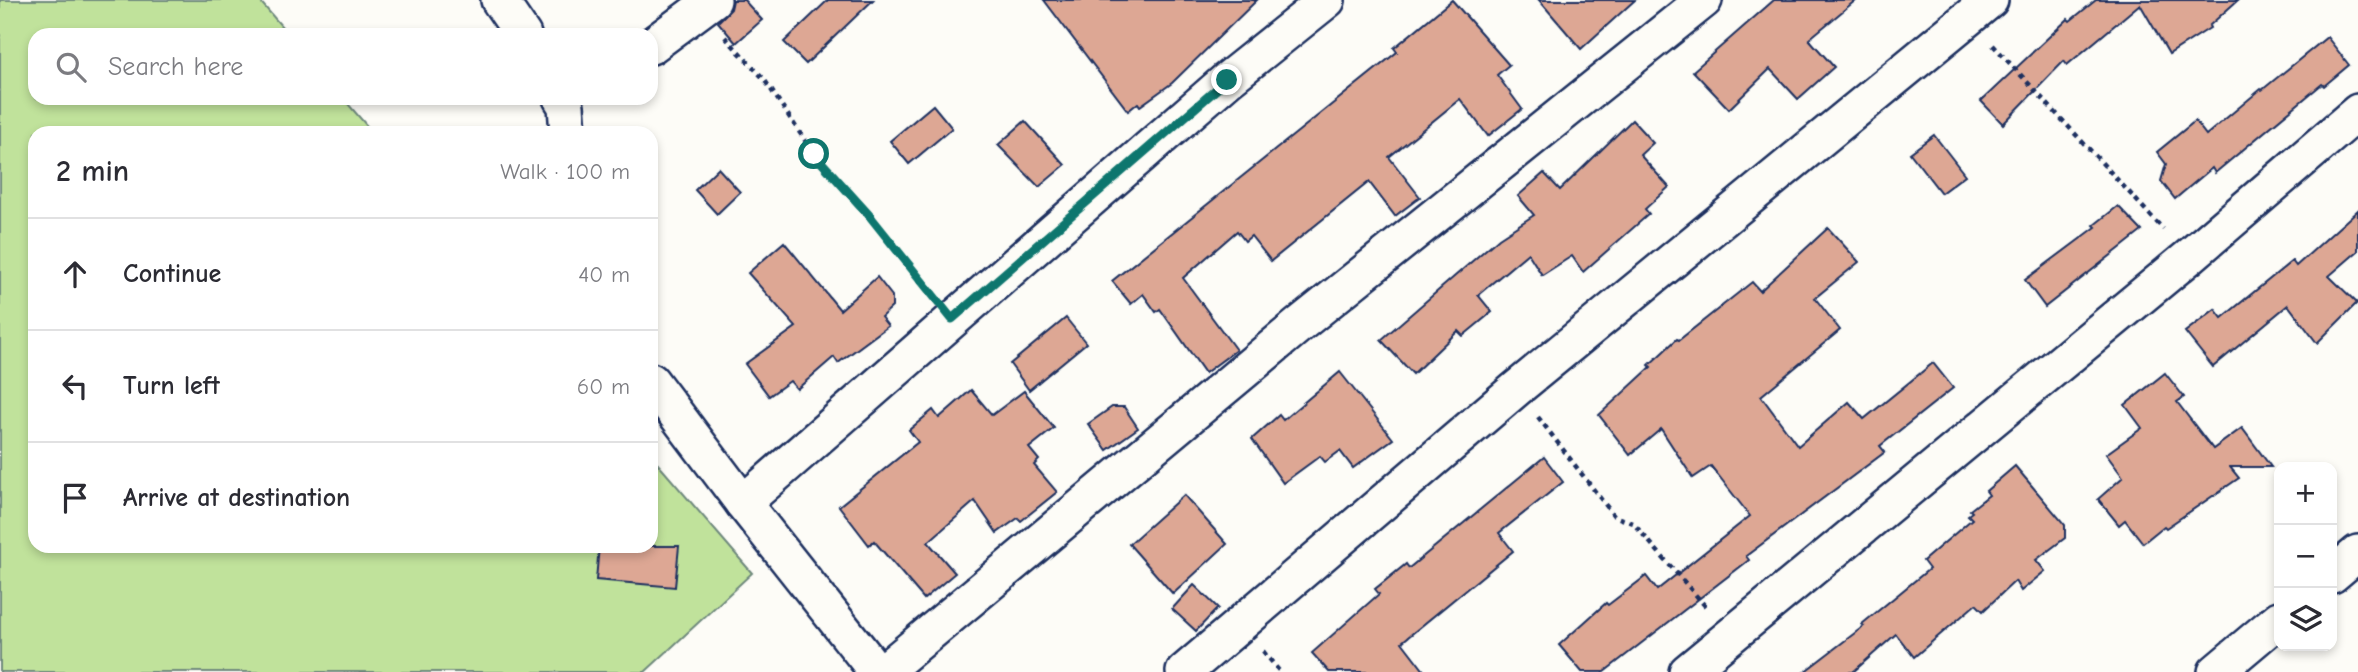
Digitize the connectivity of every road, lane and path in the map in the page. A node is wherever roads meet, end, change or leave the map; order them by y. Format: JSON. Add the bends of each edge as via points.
{"nodes":[{"id":1,"x":499,"y":0,"type":"edge"},
{"id":2,"x":1327,"y":0,"type":"edge"},
{"id":3,"x":1704,"y":0,"type":"edge"},
{"id":4,"x":707,"y":5,"type":"edge"},
{"id":5,"x":1980,"y":10,"type":"edge"},
{"id":6,"x":518,"y":28,"type":"edge"},
{"id":7,"x":658,"y":41,"type":"edge"},
{"id":8,"x":2358,"y":113,"type":"edge"},
{"id":9,"x":2189,"y":257,"type":"junction"},
{"id":10,"x":952,"y":319,"type":"junction"},
{"id":11,"x":658,"y":389,"type":"edge"},
{"id":12,"x":1516,"y":389,"type":"junction"},
{"id":13,"x":743,"y":503,"type":"junction"},
{"id":14,"x":2358,"y":552,"type":"edge"},
{"id":15,"x":2337,"y":571,"type":"edge"},
{"id":16,"x":2274,"y":623,"type":"edge"},
{"id":17,"x":1731,"y":635,"type":"junction"},
{"id":18,"x":877,"y":672,"type":"edge"},
{"id":19,"x":883,"y":672,"type":"edge"},
{"id":20,"x":1184,"y":672,"type":"edge"},
{"id":21,"x":1687,"y":672,"type":"edge"},
{"id":22,"x":2216,"y":672,"type":"edge"}],
"edges":[{"from":1,"to":6,"type":"street"},
{"from":2,"to":10,"type":"street","via":[[1227,80]]},
{"from":3,"to":19,"type":"street","via":[[1299,325]]},
{"from":4,"to":7,"type":"street"},
{"from":4,"to":10,"type":"path","via":[[814,154]]},
{"from":5,"to":9,"type":"path"},
{"from":5,"to":12,"type":"street"},
{"from":8,"to":9,"type":"street"},
{"from":9,"to":17,"type":"street"},
{"from":10,"to":13,"type":"street"},
{"from":11,"to":13,"type":"street"},
{"from":12,"to":17,"type":"path","via":[[1614,516],[1633,523]]},
{"from":12,"to":20,"type":"street"},
{"from":13,"to":18,"type":"street"},
{"from":14,"to":15,"type":"street"},
{"from":16,"to":22,"type":"street"},
{"from":17,"to":21,"type":"street"}]}
